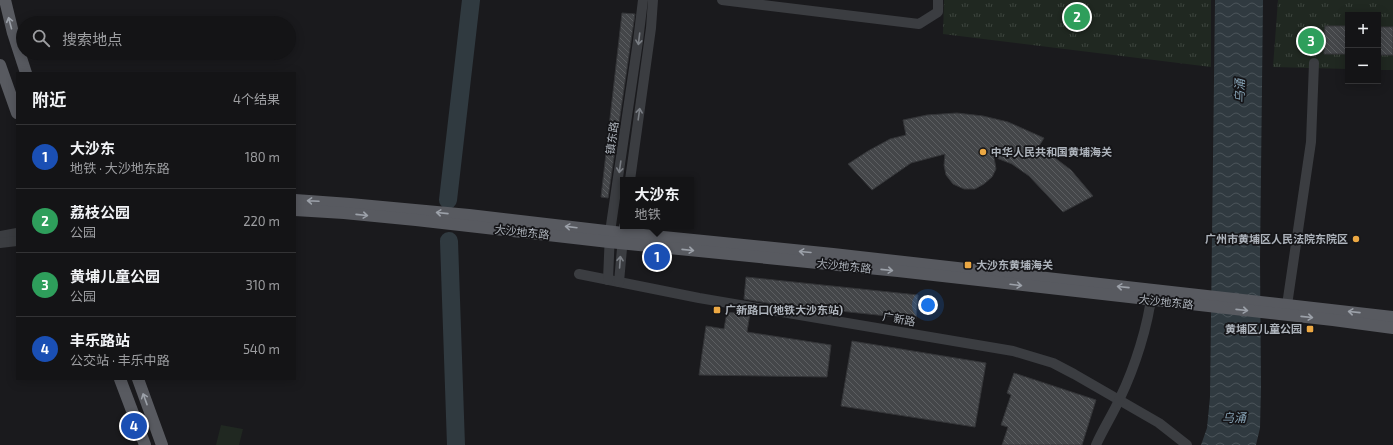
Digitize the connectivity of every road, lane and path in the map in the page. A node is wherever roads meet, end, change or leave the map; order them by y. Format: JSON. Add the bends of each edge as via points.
{"nodes":[{"id":1,"x":5,"y":0,"type":"edge"},
{"id":2,"x":643,"y":0,"type":"edge"},
{"id":3,"x":653,"y":0,"type":"edge"},
{"id":4,"x":722,"y":0,"type":"edge"},
{"id":5,"x":938,"y":0,"type":"edge"},
{"id":6,"x":16,"y":43,"type":"edge"},
{"id":7,"x":22,"y":60,"type":"edge"},
{"id":8,"x":1314,"y":63,"type":"dead end"},
{"id":9,"x":0,"y":65,"type":"edge"},
{"id":10,"x":26,"y":72,"type":"edge"},
{"id":11,"x":16,"y":110,"type":"edge"},
{"id":12,"x":630,"y":177,"type":"edge"},
{"id":13,"x":296,"y":200,"type":"edge"},
{"id":14,"x":296,"y":210,"type":"edge"},
{"id":15,"x":16,"y":233,"type":"edge"},
{"id":16,"x":623,"y":234,"type":"edge"},
{"id":17,"x":0,"y":236,"type":"edge"},
{"id":18,"x":610,"y":237,"type":"junction"},
{"id":19,"x":16,"y":240,"type":"edge"},
{"id":20,"x":0,"y":244,"type":"edge"},
{"id":21,"x":580,"y":274,"type":"dead end"},
{"id":22,"x":608,"y":280,"type":"junction"},
{"id":23,"x":619,"y":282,"type":"junction"},
{"id":24,"x":1151,"y":295,"type":"junction"},
{"id":25,"x":1287,"y":305,"type":"junction"},
{"id":26,"x":1268,"y":308,"type":"junction"},
{"id":27,"x":1393,"y":317,"type":"edge"},
{"id":28,"x":1393,"y":328,"type":"edge"},
{"id":29,"x":120,"y":380,"type":"edge"},
{"id":30,"x":138,"y":380,"type":"edge"},
{"id":31,"x":1120,"y":400,"type":"junction"},
{"id":32,"x":1186,"y":444,"type":"edge"},
{"id":33,"x":145,"y":445,"type":"edge"},
{"id":34,"x":162,"y":445,"type":"edge"},
{"id":35,"x":1096,"y":445,"type":"edge"}],
"edges":[{"from":6,"to":1,"type":"main road","one_way":true},
{"from":2,"to":18,"type":"street","name":"镇东路","one_way":true},
{"from":12,"to":3,"type":"street","one_way":true},
{"from":4,"to":5,"type":"street","via":[[919,24],[938,12]]},
{"from":10,"to":7,"type":"main road","one_way":true},
{"from":8,"to":25,"type":"street","via":[[1311,142]]},
{"from":9,"to":11,"type":"main road"},
{"from":18,"to":13,"type":"main road","name":"大沙地东路","one_way":true,"via":[[383,207]]},
{"from":14,"to":18,"type":"main road","name":"大沙地东路","one_way":true},
{"from":15,"to":17,"type":"street"},
{"from":16,"to":18,"type":"main road","name":"大沙地东路"},
{"from":23,"to":16,"type":"street","one_way":true},
{"from":16,"to":24,"type":"main road","name":"大沙地东路","via":[[833,254]]},
{"from":18,"to":22,"type":"street","name":"镇东路"},
{"from":19,"to":20,"type":"street"},
{"from":21,"to":22,"type":"street","name":"广新路"},
{"from":22,"to":23,"type":"street","name":"广新路"},
{"from":23,"to":31,"type":"street","name":"广新路","via":[[1013,351],[1053,363]]},
{"from":24,"to":26,"type":"main road","name":"大沙地东路"},
{"from":24,"to":31,"type":"street","via":[[1132,373]]},
{"from":25,"to":26,"type":"main road","name":"大沙地东路"},
{"from":27,"to":25,"type":"main road","name":"大沙地东路","one_way":true},
{"from":26,"to":28,"type":"main road","name":"大沙地东路","one_way":true},
{"from":29,"to":33,"type":"main road"},
{"from":34,"to":30,"type":"main road","one_way":true},
{"from":31,"to":32,"type":"street","name":"广新路","via":[[1159,423]]},
{"from":31,"to":35,"type":"street"}]}
